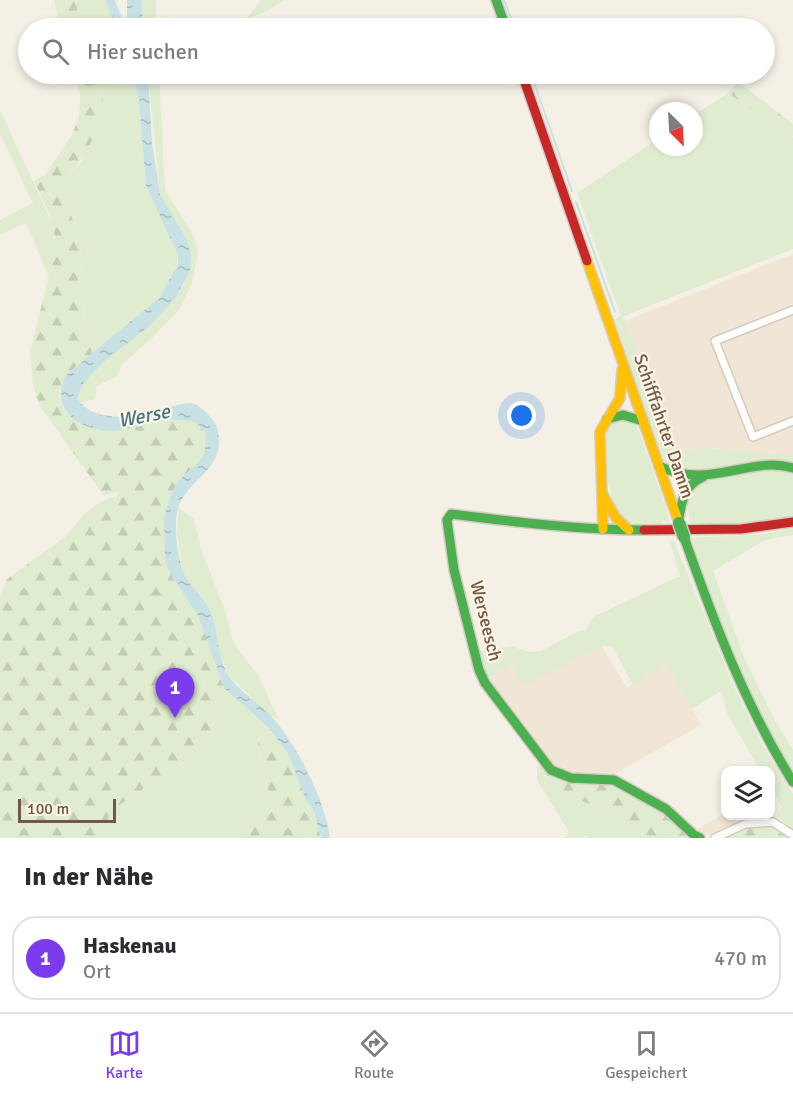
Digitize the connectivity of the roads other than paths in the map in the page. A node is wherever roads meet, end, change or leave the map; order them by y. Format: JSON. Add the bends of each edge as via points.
{"nodes":[{"id":1,"x":496,"y":0,"type":"edge"},
{"id":2,"x":502,"y":18,"type":"edge"},
{"id":3,"x":525,"y":84,"type":"edge"},
{"id":4,"x":793,"y":310,"type":"edge"},
{"id":5,"x":623,"y":363,"type":"junction"},
{"id":6,"x":607,"y":419,"type":"junction"},
{"id":7,"x":643,"y":421,"type":"junction"},
{"id":8,"x":793,"y":421,"type":"edge"},
{"id":9,"x":659,"y":466,"type":"junction"},
{"id":10,"x":793,"y":468,"type":"edge"},
{"id":11,"x":709,"y":474,"type":"junction"},
{"id":12,"x":603,"y":494,"type":"junction"},
{"id":13,"x":793,"y":522,"type":"edge"},
{"id":14,"x":679,"y":523,"type":"junction"},
{"id":15,"x":603,"y":529,"type":"junction"},
{"id":16,"x":629,"y":530,"type":"junction"},
{"id":17,"x":793,"y":782,"type":"edge"},
{"id":18,"x":793,"y":835,"type":"edge"},
{"id":19,"x":700,"y":838,"type":"edge"},
{"id":20,"x":715,"y":838,"type":"edge"}],
"edges":[{"from":1,"to":2,"type":"main road"},
{"from":3,"to":5,"type":"main road","name":"Schifffahrter Damm"},
{"from":4,"to":8,"type":"street","via":[[715,341],[753,437]]},
{"from":5,"to":6,"type":"main road","via":[[620,398]]},
{"from":5,"to":7,"type":"main road","name":"Schifffahrter Damm"},
{"from":6,"to":7,"type":"main road","via":[[623,415]]},
{"from":6,"to":12,"type":"main road","via":[[600,432]]},
{"from":7,"to":9,"type":"main road","name":"Schifffahrter Damm"},
{"from":9,"to":11,"type":"main road","via":[[674,474]]},
{"from":9,"to":14,"type":"main road","name":"Schifffahrter Damm"},
{"from":10,"to":11,"type":"main road","via":[[774,465]]},
{"from":11,"to":14,"type":"main road","via":[[690,483],[684,491]]},
{"from":12,"to":15,"type":"main road"},
{"from":12,"to":16,"type":"main road","via":[[616,518]]},
{"from":13,"to":16,"type":"main road","name":"Werseesch","via":[[741,529]]},
{"from":14,"to":17,"type":"main road","name":"Schifffahrter Damm","bridge":true,"via":[[734,672]]},
{"from":15,"to":16,"type":"main road","name":"Werseesch"},
{"from":15,"to":19,"type":"main road","name":"Werseesch","via":[[450,514],[447,520],[454,570],[479,670],[551,770],[571,778],[614,780],[666,809]]},
{"from":18,"to":20,"type":"street","via":[[773,822],[746,824]]}]}
